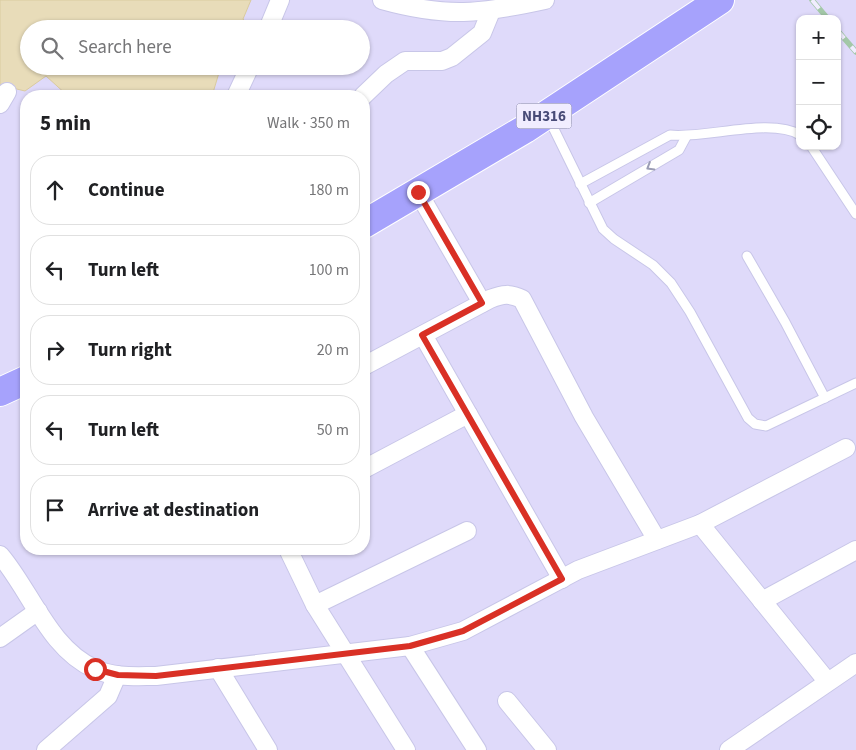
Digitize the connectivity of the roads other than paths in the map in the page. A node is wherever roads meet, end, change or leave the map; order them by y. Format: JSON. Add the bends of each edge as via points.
{"nodes":[{"id":1,"x":280,"y":0,"type":"edge"},
{"id":2,"x":382,"y":0,"type":"edge"},
{"id":3,"x":545,"y":0,"type":"edge"},
{"id":4,"x":720,"y":0,"type":"edge"},
{"id":5,"x":491,"y":11,"type":"junction"},
{"id":6,"x":272,"y":20,"type":"edge"},
{"id":7,"x":246,"y":75,"type":"edge"},
{"id":8,"x":239,"y":90,"type":"edge"},
{"id":9,"x":369,"y":90,"type":"edge"},
{"id":10,"x":546,"y":115,"type":"junction"},
{"id":11,"x":796,"y":133,"type":"edge"},
{"id":12,"x":686,"y":137,"type":"junction"},
{"id":13,"x":814,"y":150,"type":"edge"},
{"id":14,"x":580,"y":184,"type":"junction"},
{"id":15,"x":418,"y":192,"type":"junction"},
{"id":16,"x":589,"y":203,"type":"junction"},
{"id":17,"x":856,"y":214,"type":"edge"},
{"id":18,"x":370,"y":220,"type":"edge"},
{"id":19,"x":747,"y":256,"type":"dead end"},
{"id":20,"x":482,"y":303,"type":"junction"},
{"id":21,"x":422,"y":335,"type":"junction"},
{"id":22,"x":370,"y":363,"type":"edge"},
{"id":23,"x":20,"y":383,"type":"edge"},
{"id":24,"x":856,"y":383,"type":"edge"},
{"id":25,"x":0,"y":392,"type":"edge"},
{"id":26,"x":825,"y":398,"type":"junction"},
{"id":27,"x":468,"y":414,"type":"junction"},
{"id":28,"x":846,"y":448,"type":"dead end"},
{"id":29,"x":370,"y":466,"type":"edge"},
{"id":30,"x":700,"y":524,"type":"junction"},
{"id":31,"x":467,"y":530,"type":"dead end"},
{"id":32,"x":657,"y":540,"type":"junction"},
{"id":33,"x":856,"y":550,"type":"edge"},
{"id":34,"x":0,"y":555,"type":"edge"},
{"id":35,"x":291,"y":555,"type":"edge"},
{"id":36,"x":562,"y":579,"type":"junction"},
{"id":37,"x":762,"y":601,"type":"junction"},
{"id":38,"x":315,"y":605,"type":"junction"},
{"id":39,"x":38,"y":611,"type":"junction"},
{"id":40,"x":0,"y":638,"type":"edge"},
{"id":41,"x":410,"y":646,"type":"junction"},
{"id":42,"x":346,"y":652,"type":"junction"},
{"id":43,"x":856,"y":664,"type":"edge"},
{"id":44,"x":218,"y":668,"type":"junction"},
{"id":45,"x":118,"y":675,"type":"junction"},
{"id":46,"x":827,"y":681,"type":"junction"},
{"id":47,"x":507,"y":701,"type":"dead end"},
{"id":48,"x":46,"y":750,"type":"edge"},
{"id":49,"x":268,"y":750,"type":"edge"},
{"id":50,"x":406,"y":750,"type":"edge"},
{"id":51,"x":477,"y":750,"type":"edge"},
{"id":52,"x":547,"y":750,"type":"edge"},
{"id":53,"x":729,"y":750,"type":"edge"}],
"edges":[{"from":1,"to":6,"type":"street"},
{"from":2,"to":5,"type":"street","via":[[435,12]]},
{"from":3,"to":5,"type":"street"},
{"from":4,"to":10,"type":"highway","number":"NH316"},
{"from":5,"to":9,"type":"street","via":[[482,33],[452,57],[442,61],[406,61]]},
{"from":7,"to":8,"type":"street"},
{"from":10,"to":14,"type":"lane"},
{"from":10,"to":15,"type":"highway","number":"NH316"},
{"from":11,"to":12,"type":"lane","via":[[773,127]]},
{"from":12,"to":14,"type":"lane","via":[[670,135]]},
{"from":12,"to":16,"type":"lane","one_way":true,"via":[[679,150]]},
{"from":13,"to":17,"type":"lane"},
{"from":14,"to":16,"type":"lane"},
{"from":15,"to":18,"type":"highway","number":"NH316"},
{"from":15,"to":20,"type":"street"},
{"from":16,"to":26,"type":"lane","via":[[603,229],[653,265],[671,283],[748,418],[755,424],[766,426]]},
{"from":19,"to":26,"type":"lane"},
{"from":20,"to":21,"type":"street"},
{"from":20,"to":32,"type":"street","via":[[502,294],[522,299],[584,417]]},
{"from":21,"to":22,"type":"street"},
{"from":21,"to":27,"type":"street"},
{"from":23,"to":25,"type":"highway"},
{"from":24,"to":26,"type":"lane"},
{"from":27,"to":29,"type":"street"},
{"from":27,"to":36,"type":"street"},
{"from":28,"to":30,"type":"street"},
{"from":30,"to":32,"type":"street"},
{"from":30,"to":37,"type":"street"},
{"from":31,"to":38,"type":"street"},
{"from":32,"to":36,"type":"street"},
{"from":33,"to":37,"type":"street"},
{"from":34,"to":39,"type":"street"},
{"from":35,"to":38,"type":"street"},
{"from":36,"to":41,"type":"street","via":[[463,631]]},
{"from":37,"to":46,"type":"street"},
{"from":38,"to":42,"type":"street"},
{"from":39,"to":40,"type":"street"},
{"from":39,"to":45,"type":"street","via":[[61,643],[79,659],[95,669]]},
{"from":41,"to":42,"type":"street"},
{"from":41,"to":51,"type":"street"},
{"from":42,"to":44,"type":"street"},
{"from":42,"to":50,"type":"street"},
{"from":43,"to":46,"type":"street"},
{"from":44,"to":45,"type":"street","via":[[156,676]]},
{"from":44,"to":49,"type":"street"},
{"from":45,"to":48,"type":"street","via":[[108,696]]},
{"from":46,"to":53,"type":"street"},
{"from":47,"to":52,"type":"street"}]}
